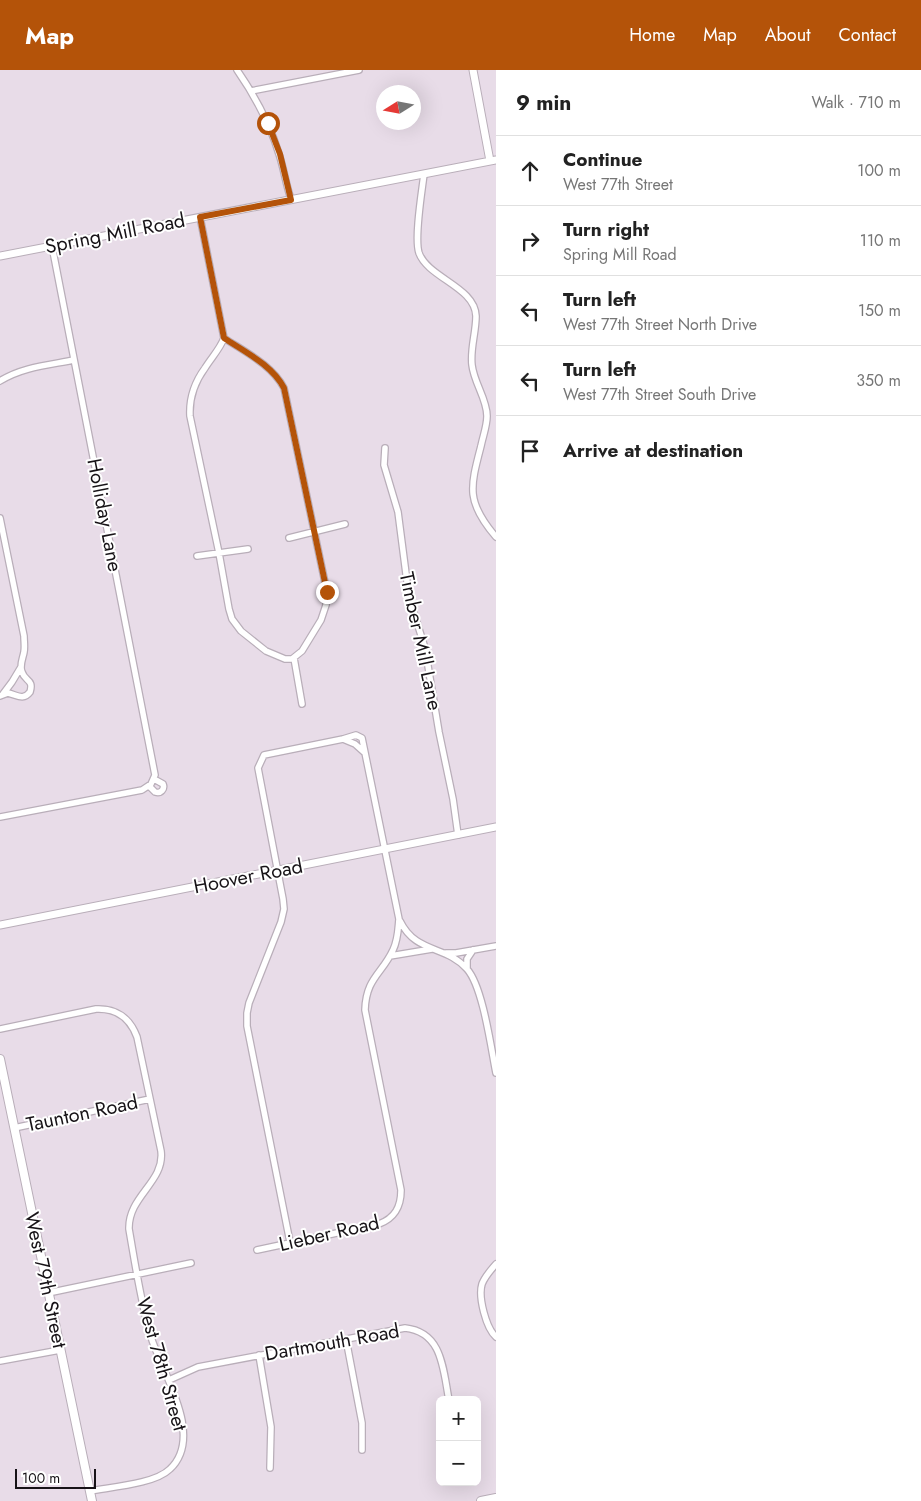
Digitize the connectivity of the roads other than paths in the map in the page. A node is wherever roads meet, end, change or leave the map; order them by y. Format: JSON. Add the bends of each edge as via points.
{"nodes":[{"id":1,"x":237,"y":70,"type":"edge"},
{"id":2,"x":359,"y":70,"type":"edge"},
{"id":3,"x":473,"y":70,"type":"edge"},
{"id":4,"x":251,"y":91,"type":"junction"},
{"id":5,"x":493,"y":160,"type":"edge"},
{"id":6,"x":424,"y":174,"type":"junction"},
{"id":7,"x":291,"y":200,"type":"junction"},
{"id":8,"x":200,"y":217,"type":"junction"},
{"id":9,"x":52,"y":246,"type":"junction"},
{"id":10,"x":0,"y":256,"type":"edge"},
{"id":11,"x":224,"y":338,"type":"junction"},
{"id":12,"x":74,"y":360,"type":"junction"},
{"id":13,"x":0,"y":381,"type":"edge"},
{"id":14,"x":385,"y":448,"type":"dead end"},
{"id":15,"x":0,"y":518,"type":"edge"},
{"id":16,"x":346,"y":524,"type":"dead end"},
{"id":17,"x":314,"y":532,"type":"junction"},
{"id":18,"x":496,"y":537,"type":"edge"},
{"id":19,"x":290,"y":538,"type":"dead end"},
{"id":20,"x":248,"y":549,"type":"dead end"},
{"id":21,"x":219,"y":553,"type":"junction"},
{"id":22,"x":197,"y":556,"type":"dead end"},
{"id":23,"x":292,"y":659,"type":"junction"},
{"id":24,"x":21,"y":666,"type":"junction"},
{"id":25,"x":1,"y":695,"type":"edge"},
{"id":26,"x":302,"y":704,"type":"dead end"},
{"id":27,"x":343,"y":738,"type":"junction"},
{"id":28,"x":366,"y":753,"type":"junction"},
{"id":29,"x":152,"y":782,"type":"junction"},
{"id":30,"x":0,"y":817,"type":"edge"},
{"id":31,"x":496,"y":827,"type":"edge"},
{"id":32,"x":458,"y":835,"type":"junction"},
{"id":33,"x":384,"y":849,"type":"junction"},
{"id":34,"x":277,"y":870,"type":"junction"},
{"id":35,"x":399,"y":919,"type":"junction"},
{"id":36,"x":0,"y":925,"type":"edge"},
{"id":37,"x":496,"y":946,"type":"edge"},
{"id":38,"x":432,"y":950,"type":"junction"},
{"id":39,"x":473,"y":950,"type":"junction"},
{"id":40,"x":445,"y":953,"type":"junction"},
{"id":41,"x":390,"y":956,"type":"junction"},
{"id":42,"x":467,"y":969,"type":"junction"},
{"id":43,"x":0,"y":1029,"type":"edge"},
{"id":44,"x":0,"y":1060,"type":"edge"},
{"id":45,"x":496,"y":1073,"type":"edge"},
{"id":46,"x":150,"y":1099,"type":"junction"},
{"id":47,"x":14,"y":1128,"type":"junction"},
{"id":48,"x":290,"y":1242,"type":"junction"},
{"id":49,"x":257,"y":1250,"type":"dead end"},
{"id":50,"x":191,"y":1263,"type":"dead end"},
{"id":51,"x":496,"y":1264,"type":"edge"},
{"id":52,"x":138,"y":1274,"type":"junction"},
{"id":53,"x":48,"y":1293,"type":"junction"},
{"id":54,"x":496,"y":1337,"type":"edge"},
{"id":55,"x":346,"y":1339,"type":"junction"},
{"id":56,"x":60,"y":1350,"type":"junction"},
{"id":57,"x":259,"y":1355,"type":"junction"},
{"id":58,"x":0,"y":1361,"type":"edge"},
{"id":59,"x":169,"y":1380,"type":"junction"},
{"id":60,"x":448,"y":1396,"type":"edge"},
{"id":61,"x":362,"y":1450,"type":"dead end"},
{"id":62,"x":270,"y":1468,"type":"dead end"},
{"id":63,"x":90,"y":1491,"type":"junction"},
{"id":64,"x":496,"y":1498,"type":"edge"},
{"id":65,"x":92,"y":1501,"type":"edge"},
{"id":66,"x":481,"y":1501,"type":"edge"}],
"edges":[{"from":1,"to":4,"type":"street"},
{"from":2,"to":4,"type":"street"},
{"from":3,"to":5,"type":"street"},
{"from":4,"to":7,"type":"street","via":[[273,135]]},
{"from":5,"to":6,"type":"street","name":"Spring Mill Road"},
{"from":6,"to":7,"type":"street","name":"Spring Mill Road"},
{"from":6,"to":18,"type":"street","via":[[417,241],[419,254],[468,298],[476,316],[472,365],[486,406],[487,419],[473,476],[473,495],[480,517]]},
{"from":7,"to":8,"type":"street","name":"Spring Mill Road"},
{"from":8,"to":9,"type":"street","name":"Spring Mill Road"},
{"from":8,"to":11,"type":"street"},
{"from":9,"to":10,"type":"street","name":"Spring Mill Road"},
{"from":9,"to":12,"type":"street","name":"Holliday Lane"},
{"from":11,"to":17,"type":"street","via":[[269,369],[284,388]]},
{"from":11,"to":21,"type":"street","via":[[198,379],[189,408]]},
{"from":12,"to":13,"type":"street","via":[[27,369]]},
{"from":12,"to":29,"type":"street","name":"Holliday Lane","via":[[153,761],[155,772]]},
{"from":14,"to":32,"type":"street","name":"Timber Mill Lane","via":[[384,465],[398,512],[409,596],[425,648]]},
{"from":15,"to":24,"type":"street","via":[[24,636]]},
{"from":16,"to":17,"type":"street"},
{"from":17,"to":19,"type":"street"},
{"from":17,"to":23,"type":"street","via":[[327,592],[326,605],[321,620],[302,651]]},
{"from":20,"to":21,"type":"street"},
{"from":21,"to":22,"type":"street"},
{"from":21,"to":23,"type":"street","via":[[229,609],[235,623],[266,650]]},
{"from":23,"to":26,"type":"street"},
{"from":24,"to":25,"type":"street"},
{"from":24,"to":25,"type":"street","via":[[22,674],[31,684],[30,692],[23,697],[8,693]]},
{"from":27,"to":28,"type":"street"},
{"from":27,"to":28,"type":"street","via":[[359,736]]},
{"from":27,"to":34,"type":"street","via":[[264,755],[258,765]]},
{"from":28,"to":33,"type":"street"},
{"from":29,"to":29,"type":"street","via":[[153,791],[162,791],[164,785],[160,781]]},
{"from":29,"to":30,"type":"street","via":[[140,790]]},
{"from":31,"to":32,"type":"street","name":"Hoover Road"},
{"from":32,"to":33,"type":"street","name":"Hoover Road"},
{"from":33,"to":34,"type":"street","name":"Hoover Road"},
{"from":33,"to":35,"type":"street"},
{"from":34,"to":36,"type":"street","name":"Hoover Road"},
{"from":34,"to":48,"type":"street","via":[[283,899],[282,917],[249,1003],[246,1026]]},
{"from":35,"to":38,"type":"street","via":[[407,933]]},
{"from":35,"to":41,"type":"street","via":[[396,943]]},
{"from":37,"to":39,"type":"street"},
{"from":38,"to":40,"type":"street"},
{"from":38,"to":41,"type":"street"},
{"from":39,"to":40,"type":"street"},
{"from":39,"to":42,"type":"street","via":[[467,959]]},
{"from":40,"to":42,"type":"street"},
{"from":41,"to":48,"type":"street","name":"Lieber Road","via":[[370,985],[365,1010],[401,1190],[400,1204],[389,1220],[379,1224]]},
{"from":42,"to":45,"type":"street","via":[[480,996]]},
{"from":43,"to":46,"type":"street","name":"West 78th Street","via":[[98,1009],[116,1012],[131,1024],[137,1037]]},
{"from":44,"to":47,"type":"main road","name":"West 79th Street"},
{"from":46,"to":47,"type":"street","name":"Taunton Road"},
{"from":46,"to":52,"type":"street","name":"West 78th Street","via":[[161,1156],[158,1171],[134,1204],[130,1216],[129,1229]]},
{"from":47,"to":53,"type":"main road","name":"West 79th Street"},
{"from":48,"to":49,"type":"street","name":"Lieber Road"},
{"from":50,"to":52,"type":"street"},
{"from":51,"to":54,"type":"street","via":[[485,1278],[481,1291],[487,1324]]},
{"from":52,"to":53,"type":"street"},
{"from":52,"to":59,"type":"street","name":"West 78th Street","via":[[151,1336]]},
{"from":53,"to":56,"type":"main road","name":"West 79th Street"},
{"from":55,"to":57,"type":"street","name":"Dartmouth Road"},
{"from":55,"to":60,"type":"street","name":"Dartmouth Road","via":[[400,1328],[423,1333],[438,1350]]},
{"from":55,"to":61,"type":"street","via":[[362,1423]]},
{"from":56,"to":58,"type":"street"},
{"from":56,"to":63,"type":"main road","name":"West 79th Street"},
{"from":57,"to":59,"type":"street","name":"Dartmouth Road","via":[[198,1367]]},
{"from":57,"to":62,"type":"street","via":[[272,1426]]},
{"from":59,"to":63,"type":"street","name":"West 78th Street","via":[[184,1436],[176,1463],[154,1479]]},
{"from":63,"to":65,"type":"main road","name":"West 79th Street"},
{"from":64,"to":66,"type":"main road"}]}
